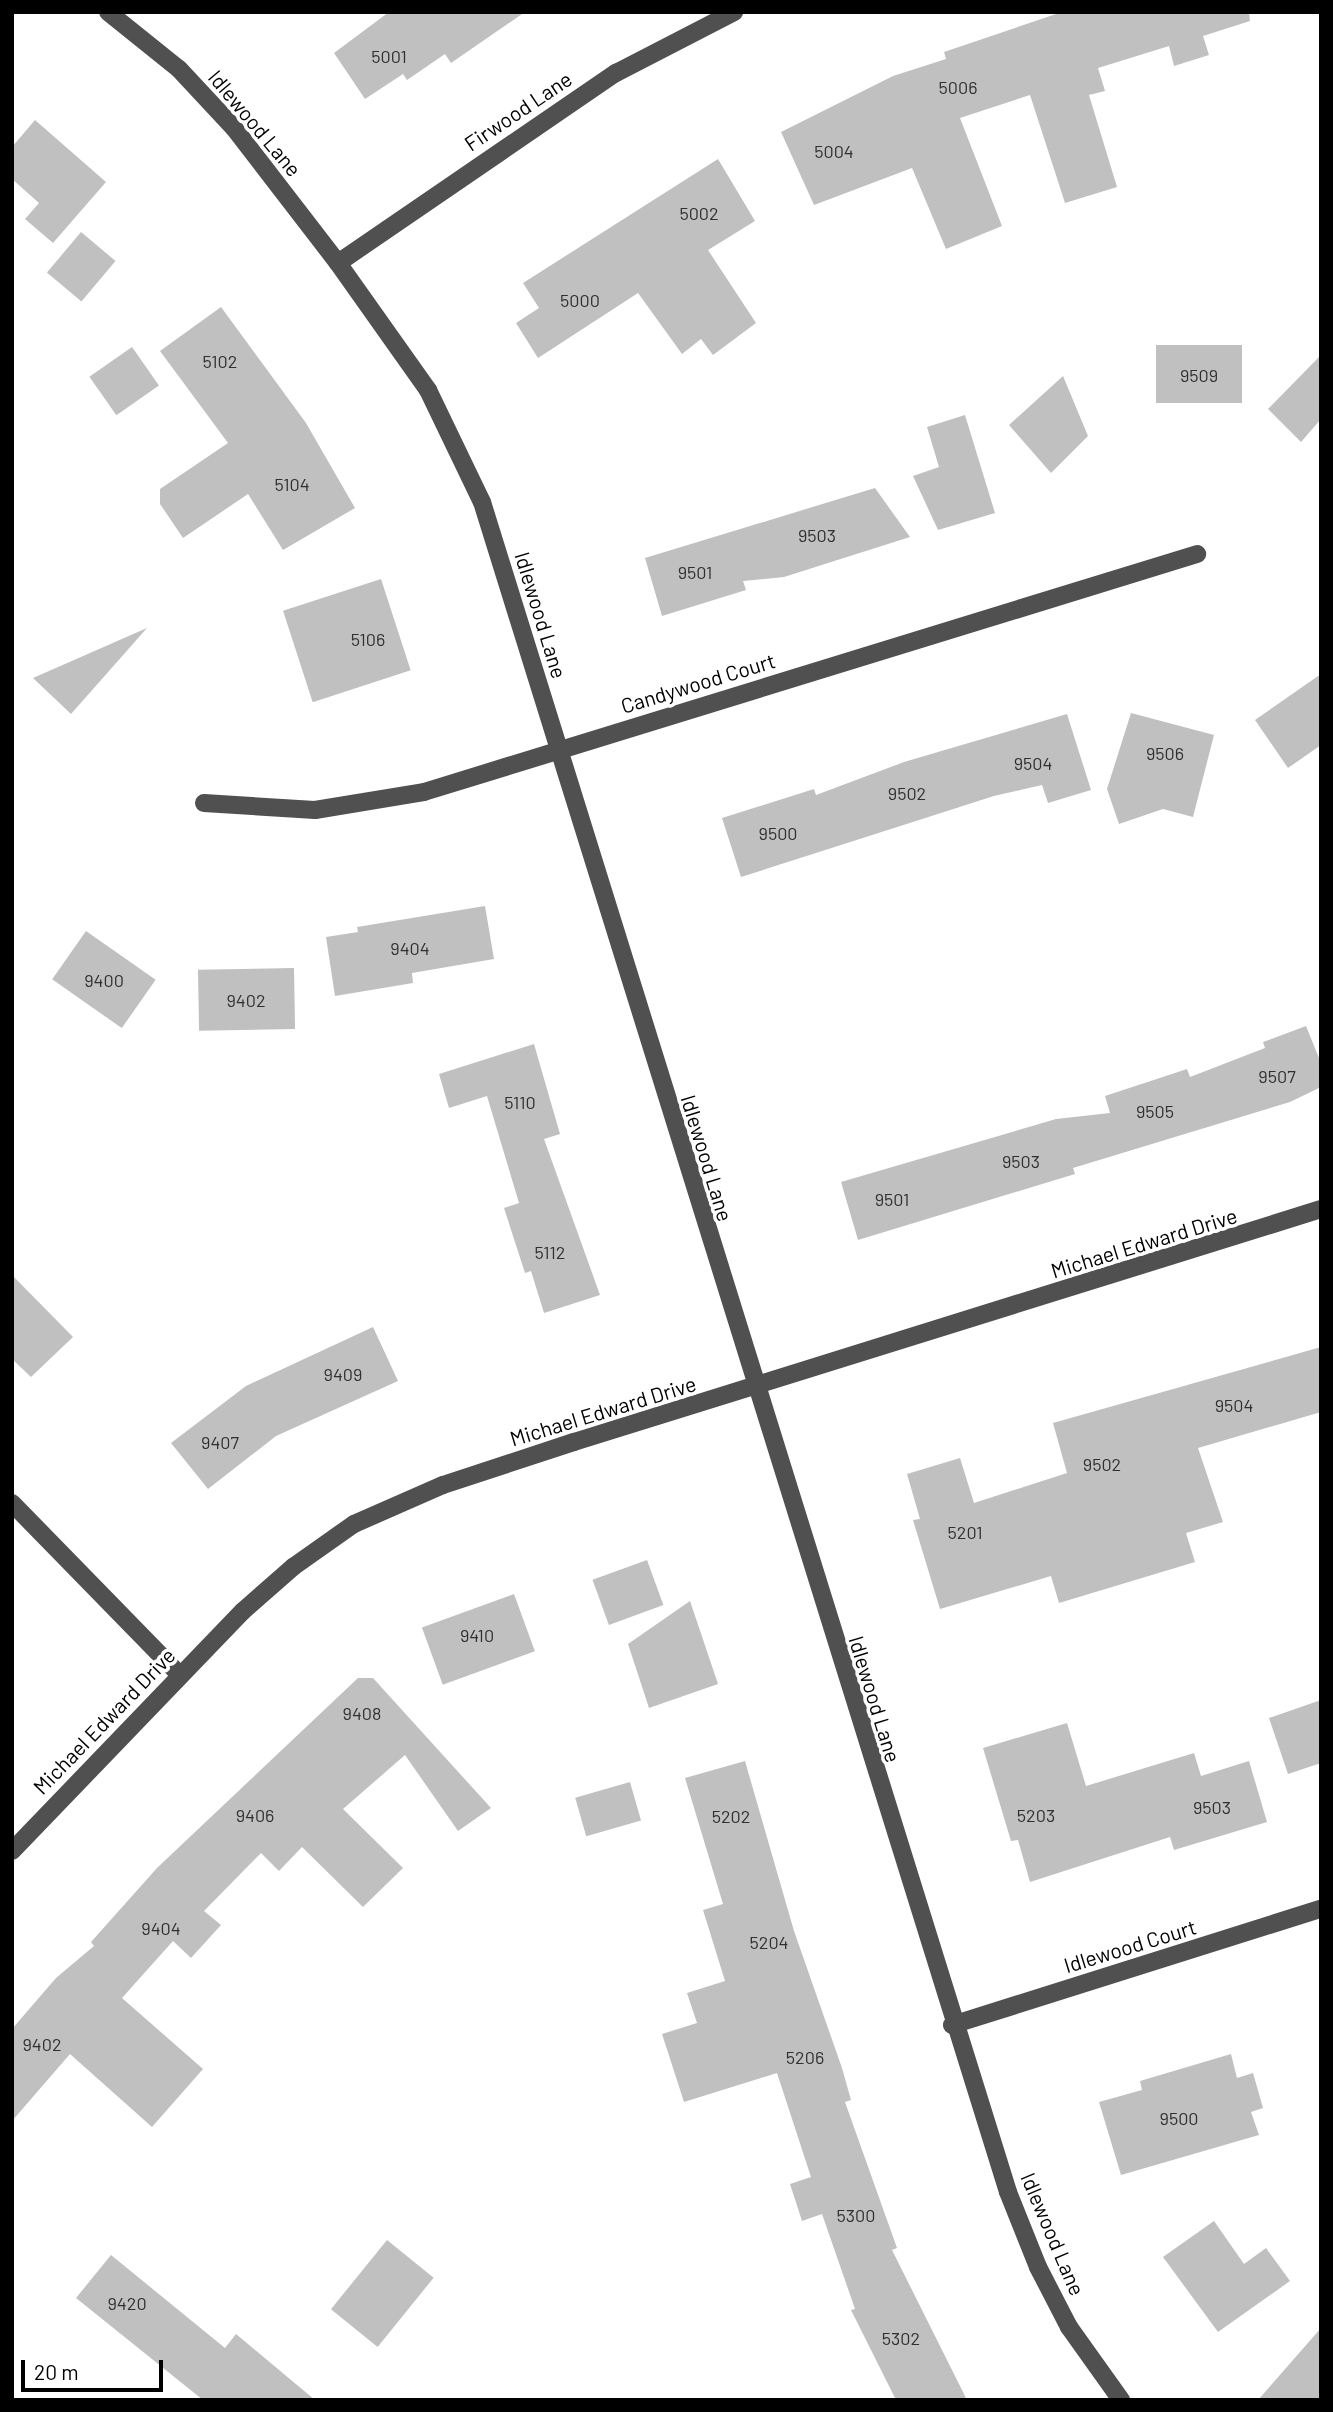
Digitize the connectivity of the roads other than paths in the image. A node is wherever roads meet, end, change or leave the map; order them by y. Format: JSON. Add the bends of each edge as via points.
{"nodes":[{"id":1,"x":108,"y":12,"type":"edge"},
{"id":2,"x":734,"y":12,"type":"edge"},
{"id":3,"x":338,"y":263,"type":"junction"},
{"id":4,"x":1197,"y":554,"type":"dead end"},
{"id":5,"x":556,"y":750,"type":"junction"},
{"id":6,"x":204,"y":803,"type":"dead end"},
{"id":7,"x":1321,"y":1209,"type":"edge"},
{"id":8,"x":754,"y":1389,"type":"junction"},
{"id":9,"x":12,"y":1503,"type":"edge"},
{"id":10,"x":179,"y":1674,"type":"junction"},
{"id":11,"x":12,"y":1851,"type":"edge"},
{"id":12,"x":1321,"y":1909,"type":"edge"},
{"id":13,"x":952,"y":2025,"type":"junction"},
{"id":14,"x":1121,"y":2400,"type":"edge"}],
"edges":[{"from":1,"to":3,"type":"street","name":"Idlewood Lane","via":[[179,69],[234,128]]},
{"from":2,"to":3,"type":"street","name":"Firwood Lane","via":[[616,73]]},
{"from":3,"to":5,"type":"street","name":"Idlewood Lane","via":[[428,390],[482,502]]},
{"from":4,"to":5,"type":"street","name":"Candywood Court"},
{"from":5,"to":6,"type":"street","name":"Candywood Court","via":[[424,792],[315,810]]},
{"from":5,"to":8,"type":"street","name":"Idlewood Lane"},
{"from":7,"to":8,"type":"street","name":"Michael Edward Drive"},
{"from":8,"to":10,"type":"street","name":"Michael Edward Drive","via":[[443,1485],[354,1524],[293,1567]]},
{"from":8,"to":13,"type":"street","name":"Idlewood Lane"},
{"from":9,"to":10,"type":"street"},
{"from":10,"to":11,"type":"street","name":"Michael Edward Drive"},
{"from":12,"to":13,"type":"street","name":"Idlewood Court"},
{"from":13,"to":14,"type":"street","name":"Idlewood Lane","via":[[1038,2267],[1069,2327]]}]}
